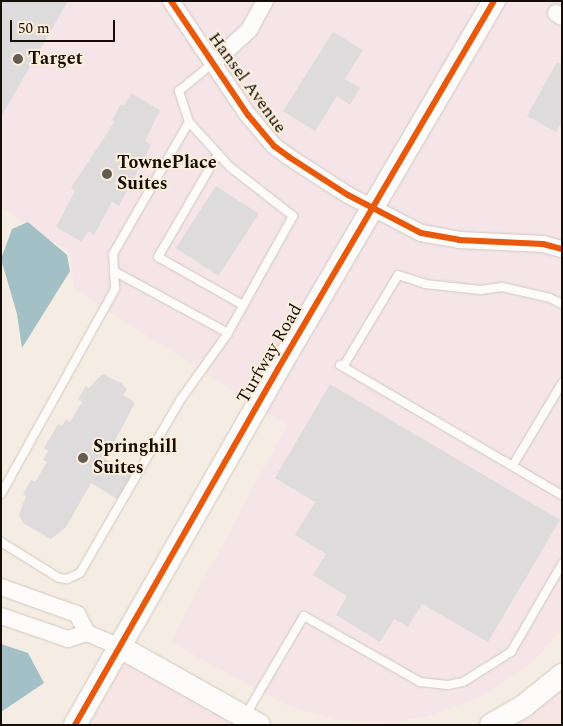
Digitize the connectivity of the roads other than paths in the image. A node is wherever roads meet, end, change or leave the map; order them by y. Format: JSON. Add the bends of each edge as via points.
{"nodes":[{"id":1,"x":171,"y":1,"type":"edge"},
{"id":2,"x":265,"y":1,"type":"edge"},
{"id":3,"x":494,"y":1,"type":"edge"},
{"id":4,"x":213,"y":63,"type":"junction"},
{"id":5,"x":189,"y":122,"type":"junction"},
{"id":6,"x":218,"y":154,"type":"junction"},
{"id":7,"x":373,"y":209,"type":"junction"},
{"id":8,"x":562,"y":250,"type":"edge"},
{"id":9,"x":114,"y":271,"type":"junction"},
{"id":10,"x":562,"y":304,"type":"edge"},
{"id":11,"x":243,"y":305,"type":"junction"},
{"id":12,"x":228,"y":333,"type":"junction"},
{"id":13,"x":562,"y":383,"type":"edge"},
{"id":14,"x":513,"y":465,"type":"junction"},
{"id":15,"x":2,"y":492,"type":"edge"},
{"id":16,"x":562,"y":495,"type":"edge"},
{"id":17,"x":1,"y":542,"type":"edge"},
{"id":18,"x":562,"y":564,"type":"edge"},
{"id":19,"x":1,"y":587,"type":"edge"},
{"id":20,"x":1,"y":616,"type":"edge"},
{"id":21,"x":87,"y":633,"type":"junction"},
{"id":22,"x":120,"y":647,"type":"junction"},
{"id":23,"x":562,"y":675,"type":"edge"},
{"id":24,"x":252,"y":721,"type":"edge"},
{"id":25,"x":75,"y":725,"type":"edge"},
{"id":26,"x":491,"y":725,"type":"edge"}],
"edges":[{"from":1,"to":4,"type":"street","name":"Hansel Avenue"},
{"from":2,"to":4,"type":"street","via":[[249,30]]},
{"from":3,"to":7,"type":"main road","name":"Turfway Road"},
{"from":4,"to":5,"type":"lane","via":[[179,91]]},
{"from":4,"to":7,"type":"street","name":"Hansel Avenue","via":[[274,146]]},
{"from":5,"to":6,"type":"lane"},
{"from":5,"to":9,"type":"lane","via":[[113,254]]},
{"from":6,"to":11,"type":"lane","via":[[293,216]]},
{"from":6,"to":11,"type":"lane","via":[[158,257]]},
{"from":7,"to":8,"type":"street","name":"Hansel Avenue","via":[[437,238],[536,243]]},
{"from":7,"to":22,"type":"main road","name":"Turfway Road"},
{"from":9,"to":12,"type":"lane"},
{"from":9,"to":15,"type":"lane","via":[[115,289]]},
{"from":10,"to":14,"type":"lane","via":[[550,298],[502,287],[480,290],[425,284],[398,275],[342,366]]},
{"from":11,"to":12,"type":"lane"},
{"from":12,"to":17,"type":"lane","via":[[181,399],[80,573],[67,579],[58,578]]},
{"from":13,"to":14,"type":"lane"},
{"from":14,"to":16,"type":"lane"},
{"from":18,"to":24,"type":"lane","via":[[512,652],[463,682],[448,685],[420,682],[304,616]]},
{"from":19,"to":21,"type":"street","via":[[77,614]]},
{"from":20,"to":21,"type":"street","via":[[68,639]]},
{"from":21,"to":22,"type":"street"},
{"from":22,"to":24,"type":"main road"},
{"from":22,"to":25,"type":"main road","name":"Turfway Road"},
{"from":23,"to":26,"type":"main road","via":[[525,705]]}]}
